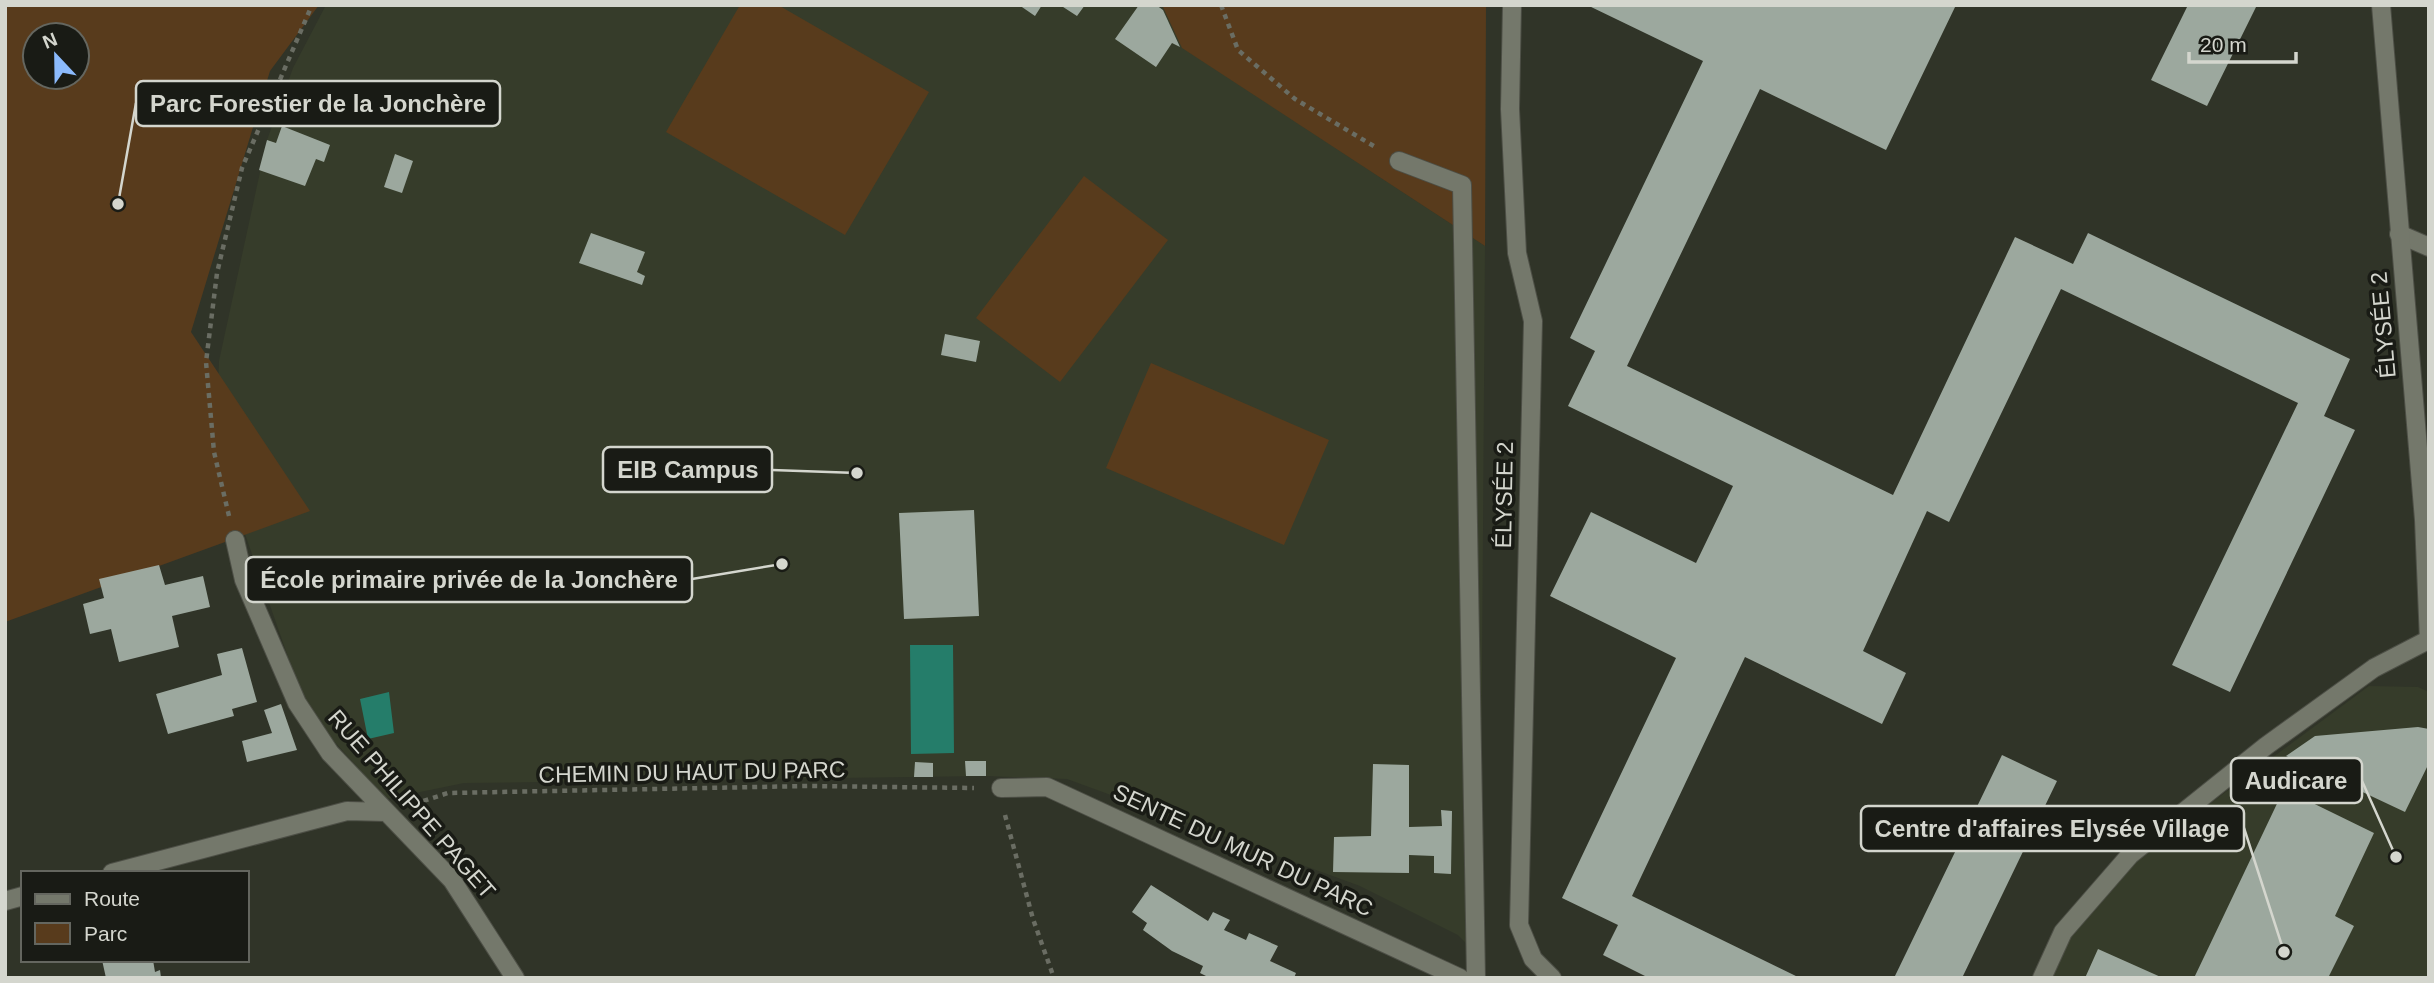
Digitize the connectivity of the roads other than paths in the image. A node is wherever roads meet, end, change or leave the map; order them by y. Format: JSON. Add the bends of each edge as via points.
{"nodes":[{"id":1,"x":1512,"y":5,"type":"edge"},
{"id":2,"x":2381,"y":5,"type":"edge"},
{"id":3,"x":1399,"y":160,"type":"road end"},
{"id":4,"x":2399,"y":234,"type":"junction"},
{"id":5,"x":2429,"y":247,"type":"edge"},
{"id":6,"x":235,"y":540,"type":"road end"},
{"id":7,"x":2427,"y":567,"type":"edge"},
{"id":8,"x":2428,"y":640,"type":"edge"},
{"id":9,"x":1001,"y":788,"type":"road end"},
{"id":10,"x":386,"y":812,"type":"junction"},
{"id":11,"x":120,"y":871,"type":"edge"},
{"id":12,"x":515,"y":978,"type":"edge"},
{"id":13,"x":1460,"y":978,"type":"edge"},
{"id":14,"x":1476,"y":978,"type":"edge"},
{"id":15,"x":1552,"y":978,"type":"edge"},
{"id":16,"x":2042,"y":978,"type":"edge"}],
"edges":[{"from":1,"to":15,"type":"street","name":"ÉLYSÉE 2","via":[[1510,109],[1517,253],[1532,321],[1520,925],[1533,959]]},
{"from":2,"to":4,"type":"street","name":"ÉLYSÉE 2"},
{"from":3,"to":14,"type":"street","via":[[1462,184]]},
{"from":4,"to":5,"type":"street"},
{"from":4,"to":7,"type":"street","name":"ÉLYSÉE 2"},
{"from":6,"to":10,"type":"street","name":"RUE PHILIPPE PAGET","via":[[244,580],[297,703],[330,753]]},
{"from":7,"to":8,"type":"street","name":"ÉLYSÉE 2"},
{"from":8,"to":16,"type":"street","name":"ÉLYSÉE 2","via":[[2374,668],[2130,855],[2063,932]]},
{"from":9,"to":13,"type":"street","name":"SENTE DU MUR DU PARC","via":[[1047,787]]},
{"from":10,"to":11,"type":"street","via":[[348,811]]},
{"from":10,"to":12,"type":"street","name":"RUE PHILIPPE PAGET","via":[[452,880]]}]}
